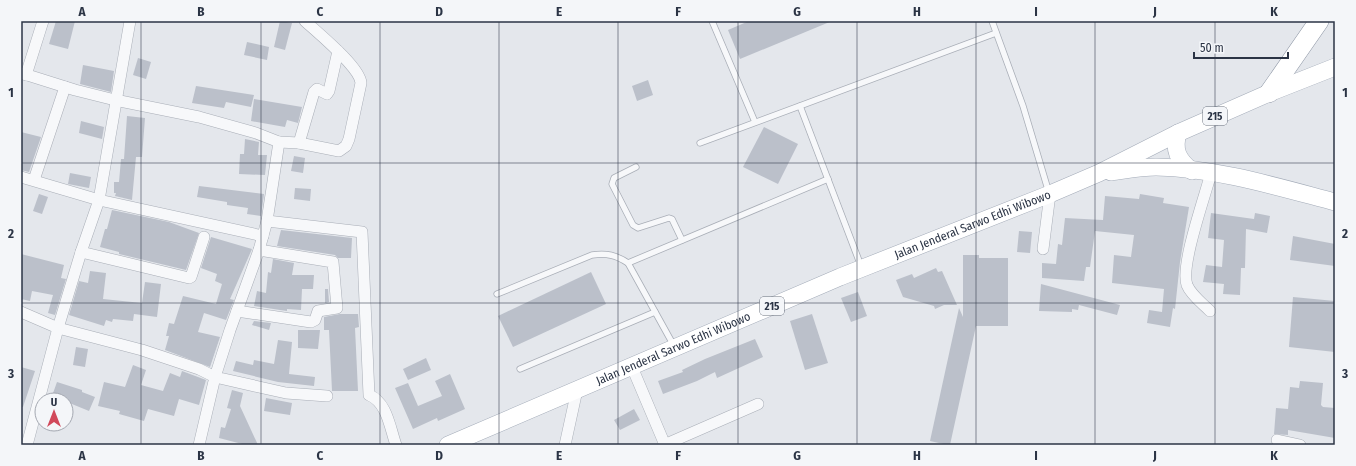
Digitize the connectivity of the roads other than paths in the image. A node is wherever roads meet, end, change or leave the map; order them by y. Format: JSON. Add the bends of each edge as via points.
{"nodes":[{"id":1,"x":43,"y":21,"type":"edge"},
{"id":2,"x":130,"y":21,"type":"edge"},
{"id":3,"x":305,"y":21,"type":"edge"},
{"id":4,"x":712,"y":21,"type":"edge"},
{"id":5,"x":992,"y":21,"type":"edge"},
{"id":6,"x":1319,"y":21,"type":"edge"},
{"id":7,"x":996,"y":33,"type":"junction"},
{"id":8,"x":338,"y":51,"type":"junction"},
{"id":9,"x":1335,"y":67,"type":"edge"},
{"id":10,"x":24,"y":74,"type":"edge"},
{"id":11,"x":65,"y":87,"type":"junction"},
{"id":12,"x":1269,"y":93,"type":"junction"},
{"id":13,"x":115,"y":100,"type":"junction"},
{"id":14,"x":800,"y":106,"type":"junction"},
{"id":15,"x":755,"y":122,"type":"junction"},
{"id":16,"x":1178,"y":133,"type":"junction"},
{"id":17,"x":279,"y":142,"type":"junction"},
{"id":18,"x":299,"y":143,"type":"junction"},
{"id":19,"x":700,"y":143,"type":"dead end"},
{"id":20,"x":636,"y":167,"type":"dead end"},
{"id":21,"x":1192,"y":171,"type":"junction"},
{"id":22,"x":1099,"y":173,"type":"junction"},
{"id":23,"x":1211,"y":173,"type":"junction"},
{"id":24,"x":21,"y":177,"type":"edge"},
{"id":25,"x":34,"y":180,"type":"junction"},
{"id":26,"x":828,"y":180,"type":"junction"},
{"id":27,"x":1050,"y":194,"type":"junction"},
{"id":28,"x":99,"y":200,"type":"junction"},
{"id":29,"x":1335,"y":202,"type":"edge"},
{"id":30,"x":267,"y":221,"type":"junction"},
{"id":31,"x":263,"y":236,"type":"junction"},
{"id":32,"x":204,"y":237,"type":"dead end"},
{"id":33,"x":682,"y":240,"type":"junction"},
{"id":34,"x":1043,"y":249,"type":"dead end"},
{"id":35,"x":259,"y":250,"type":"junction"},
{"id":36,"x":81,"y":252,"type":"junction"},
{"id":37,"x":628,"y":263,"type":"junction"},
{"id":38,"x":862,"y":268,"type":"junction"},
{"id":39,"x":497,"y":294,"type":"dead end"},
{"id":40,"x":237,"y":311,"type":"junction"},
{"id":41,"x":1210,"y":311,"type":"dead end"},
{"id":42,"x":21,"y":312,"type":"edge"},
{"id":43,"x":655,"y":312,"type":"junction"},
{"id":44,"x":58,"y":328,"type":"junction"},
{"id":45,"x":675,"y":348,"type":"junction"},
{"id":46,"x":632,"y":367,"type":"junction"},
{"id":47,"x":520,"y":369,"type":"dead end"},
{"id":48,"x":215,"y":377,"type":"junction"},
{"id":49,"x":577,"y":390,"type":"junction"},
{"id":50,"x":328,"y":396,"type":"dead end"},
{"id":51,"x":758,"y":404,"type":"dead end"},
{"id":52,"x":1277,"y":440,"type":"dead end"},
{"id":53,"x":26,"y":445,"type":"edge"},
{"id":54,"x":199,"y":445,"type":"edge"},
{"id":55,"x":396,"y":445,"type":"edge"},
{"id":56,"x":448,"y":445,"type":"edge"},
{"id":57,"x":565,"y":445,"type":"edge"},
{"id":58,"x":665,"y":445,"type":"edge"},
{"id":59,"x":1300,"y":445,"type":"edge"}],
"edges":[{"from":1,"to":10,"type":"street"},
{"from":2,"to":13,"type":"street"},
{"from":3,"to":8,"type":"street"},
{"from":4,"to":15,"type":"lane"},
{"from":5,"to":7,"type":"lane"},
{"from":6,"to":12,"type":"highway"},
{"from":7,"to":14,"type":"lane"},
{"from":7,"to":27,"type":"lane"},
{"from":8,"to":18,"type":"street","via":[[328,93],[317,90],[314,92]]},
{"from":8,"to":18,"type":"street","via":[[360,79],[349,139],[346,146],[339,151]]},
{"from":9,"to":12,"type":"main road","name":"Jalan Jenderal Sarwo Edhi Wibowo","number":"215"},
{"from":10,"to":11,"type":"street"},
{"from":11,"to":13,"type":"street"},
{"from":11,"to":25,"type":"street"},
{"from":12,"to":16,"type":"main road","name":"Jalan Jenderal Sarwo Edhi Wibowo","number":"215"},
{"from":13,"to":17,"type":"street","via":[[199,116]]},
{"from":13,"to":28,"type":"street"},
{"from":14,"to":15,"type":"lane"},
{"from":14,"to":26,"type":"lane"},
{"from":15,"to":19,"type":"lane"},
{"from":16,"to":21,"type":"main road","via":[[1177,156]]},
{"from":16,"to":22,"type":"main road","name":"Jalan Jenderal Sarwo Edhi Wibowo","number":"215"},
{"from":17,"to":18,"type":"street"},
{"from":17,"to":30,"type":"street"},
{"from":20,"to":33,"type":"lane","via":[[614,178],[612,184],[633,225],[638,228],[669,218]]},
{"from":21,"to":22,"type":"main road","name":"Jalan Jenderal Sarwo Edhi Wibowo","number":"215","via":[[1156,167]]},
{"from":21,"to":23,"type":"main road","name":"Jalan Jenderal Sarwo Edhi Wibowo","number":"215"},
{"from":22,"to":27,"type":"main road","name":"Jalan Jenderal Sarwo Edhi Wibowo","number":"215"},
{"from":23,"to":29,"type":"main road","name":"Jalan Jenderal Sarwo Edhi Wibowo","number":"215","via":[[1253,180]]},
{"from":23,"to":41,"type":"street","via":[[1189,254],[1186,275],[1190,291]]},
{"from":24,"to":25,"type":"street"},
{"from":25,"to":28,"type":"street"},
{"from":26,"to":33,"type":"lane"},
{"from":26,"to":38,"type":"lane"},
{"from":27,"to":34,"type":"street"},
{"from":27,"to":38,"type":"main road","name":"Jalan Jenderal Sarwo Edhi Wibowo","number":"215"},
{"from":28,"to":31,"type":"street"},
{"from":28,"to":36,"type":"street"},
{"from":30,"to":31,"type":"street"},
{"from":30,"to":55,"type":"street","via":[[362,232],[369,395],[381,404]]},
{"from":31,"to":35,"type":"street"},
{"from":32,"to":36,"type":"street","via":[[189,278]]},
{"from":33,"to":37,"type":"lane"},
{"from":35,"to":40,"type":"street"},
{"from":35,"to":40,"type":"street","via":[[333,262],[337,308],[320,310],[312,322]]},
{"from":36,"to":44,"type":"street"},
{"from":37,"to":39,"type":"lane","via":[[617,255],[592,255]]},
{"from":37,"to":43,"type":"lane"},
{"from":38,"to":45,"type":"main road","name":"Jalan Jenderal Sarwo Edhi Wibowo","number":"215"},
{"from":40,"to":48,"type":"street"},
{"from":42,"to":44,"type":"street"},
{"from":43,"to":45,"type":"lane"},
{"from":43,"to":47,"type":"lane"},
{"from":44,"to":48,"type":"street","via":[[142,350]]},
{"from":44,"to":53,"type":"street"},
{"from":45,"to":46,"type":"main road","name":"Jalan Jenderal Sarwo Edhi Wibowo","number":"215"},
{"from":46,"to":49,"type":"main road","name":"Jalan Jenderal Sarwo Edhi Wibowo","number":"215"},
{"from":46,"to":58,"type":"street"},
{"from":48,"to":50,"type":"street","via":[[286,393]]},
{"from":48,"to":54,"type":"street"},
{"from":49,"to":56,"type":"main road","name":"Jalan Jenderal Sarwo Edhi Wibowo","number":"215"},
{"from":49,"to":57,"type":"street"},
{"from":51,"to":58,"type":"street"},
{"from":52,"to":59,"type":"street"}]}
